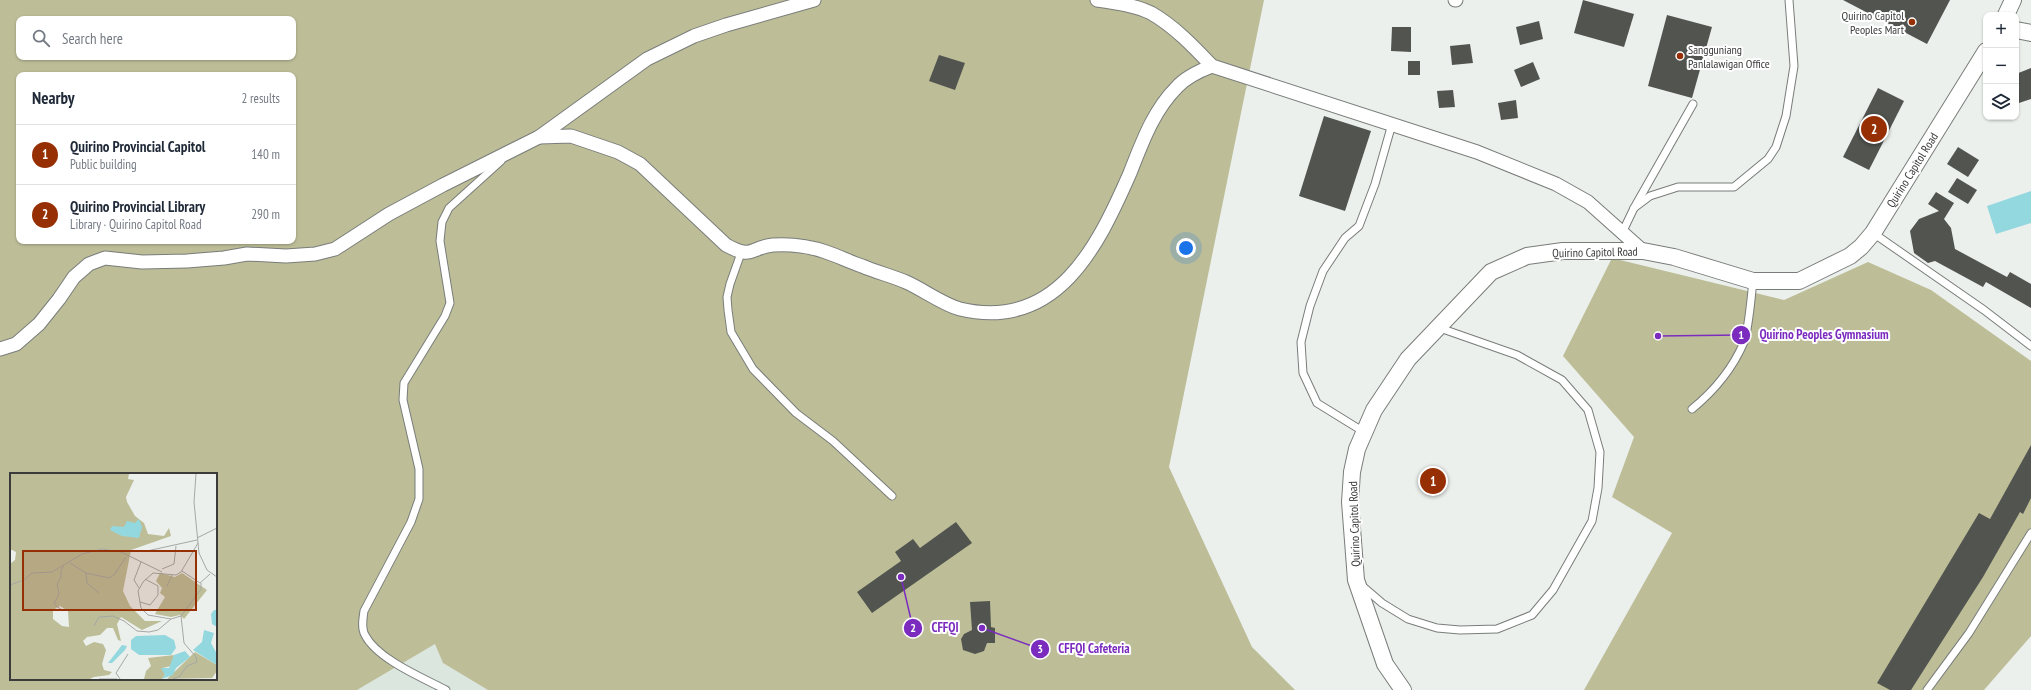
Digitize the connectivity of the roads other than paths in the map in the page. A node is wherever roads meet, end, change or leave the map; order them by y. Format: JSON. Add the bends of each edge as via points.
{"nodes":[{"id":1,"x":814,"y":0,"type":"edge"},
{"id":2,"x":1097,"y":0,"type":"edge"},
{"id":3,"x":1789,"y":0,"type":"edge"},
{"id":4,"x":2013,"y":0,"type":"edge"},
{"id":5,"x":2007,"y":12,"type":"edge"},
{"id":6,"x":2019,"y":30,"type":"edge"},
{"id":7,"x":2031,"y":32,"type":"edge"},
{"id":8,"x":1983,"y":56,"type":"edge"},
{"id":9,"x":1212,"y":66,"type":"junction"},
{"id":10,"x":1693,"y":104,"type":"dead end"},
{"id":11,"x":1392,"y":124,"type":"junction"},
{"id":12,"x":540,"y":137,"type":"junction"},
{"id":13,"x":513,"y":150,"type":"junction"},
{"id":14,"x":1634,"y":208,"type":"junction"},
{"id":15,"x":1622,"y":233,"type":"junction"},
{"id":16,"x":1873,"y":233,"type":"junction"},
{"id":17,"x":1643,"y":252,"type":"junction"},
{"id":18,"x":741,"y":253,"type":"junction"},
{"id":19,"x":1753,"y":281,"type":"junction"},
{"id":20,"x":1437,"y":327,"type":"junction"},
{"id":21,"x":2031,"y":346,"type":"edge"},
{"id":22,"x":0,"y":349,"type":"edge"},
{"id":23,"x":1692,"y":409,"type":"dead end"},
{"id":24,"x":1364,"y":432,"type":"junction"},
{"id":25,"x":892,"y":496,"type":"dead end"},
{"id":26,"x":2031,"y":533,"type":"edge"},
{"id":27,"x":1356,"y":580,"type":"junction"},
{"id":28,"x":446,"y":690,"type":"edge"},
{"id":29,"x":1403,"y":690,"type":"edge"},
{"id":30,"x":1927,"y":690,"type":"edge"}],
"edges":[{"from":1,"to":12,"type":"street","via":[[694,36],[646,59]]},
{"from":2,"to":9,"type":"street","via":[[1131,6],[1151,13],[1194,47]]},
{"from":3,"to":14,"type":"lane","via":[[1794,66],[1786,116],[1776,147],[1768,159],[1734,187],[1678,187],[1650,196]]},
{"from":4,"to":5,"type":"street"},
{"from":6,"to":7,"type":"street"},
{"from":8,"to":16,"type":"street","name":"Quirino Capitol Road"},
{"from":9,"to":11,"type":"street"},
{"from":9,"to":18,"type":"street","via":[[1177,86],[1153,118],[1101,235],[1070,277],[1051,295],[1026,307],[979,312],[959,309],[906,282],[826,252],[795,244]]},
{"from":10,"to":14,"type":"lane"},
{"from":11,"to":15,"type":"street","via":[[1477,152],[1556,184],[1588,202]]},
{"from":11,"to":24,"type":"lane","via":[[1375,184],[1359,226],[1345,238],[1323,271],[1300,342],[1303,373],[1317,403]]},
{"from":12,"to":13,"type":"street"},
{"from":12,"to":18,"type":"street","via":[[571,136],[618,152],[640,164],[726,245]]},
{"from":13,"to":22,"type":"street","via":[[389,214],[335,249],[315,254],[247,254],[187,261],[142,262],[105,258],[89,264],[74,277],[39,324],[16,344]]},
{"from":13,"to":28,"type":"lane","via":[[449,208],[442,222],[440,241],[450,304],[404,383],[403,400],[419,469],[419,499],[411,522],[364,611],[362,621],[364,634],[377,649],[398,666]]},
{"from":14,"to":15,"type":"lane"},
{"from":15,"to":17,"type":"street"},
{"from":16,"to":19,"type":"street","name":"Quirino Capitol Road","via":[[1862,247],[1850,256],[1799,281]]},
{"from":16,"to":21,"type":"lane"},
{"from":17,"to":19,"type":"street","name":"Quirino Capitol Road","via":[[1674,257]]},
{"from":17,"to":20,"type":"street","name":"Quirino Capitol Road","via":[[1563,251],[1527,256],[1492,272]]},
{"from":18,"to":25,"type":"lane","via":[[727,297],[728,310],[731,332],[753,369],[796,412],[833,441]]},
{"from":19,"to":23,"type":"lane","via":[[1744,341],[1725,375],[1704,400]]},
{"from":20,"to":24,"type":"street","name":"Quirino Capitol Road","via":[[1408,359],[1374,410]]},
{"from":20,"to":27,"type":"lane","via":[[1524,359],[1562,380],[1588,410],[1600,452],[1598,488],[1592,521],[1553,590],[1532,615],[1497,629],[1437,628],[1408,619],[1382,603]]},
{"from":24,"to":27,"type":"street","name":"Quirino Capitol Road","via":[[1357,449],[1350,502]]},
{"from":26,"to":30,"type":"lane","via":[[1969,633]]},
{"from":27,"to":29,"type":"street","name":"Quirino Capitol Road","via":[[1385,664]]}]}
